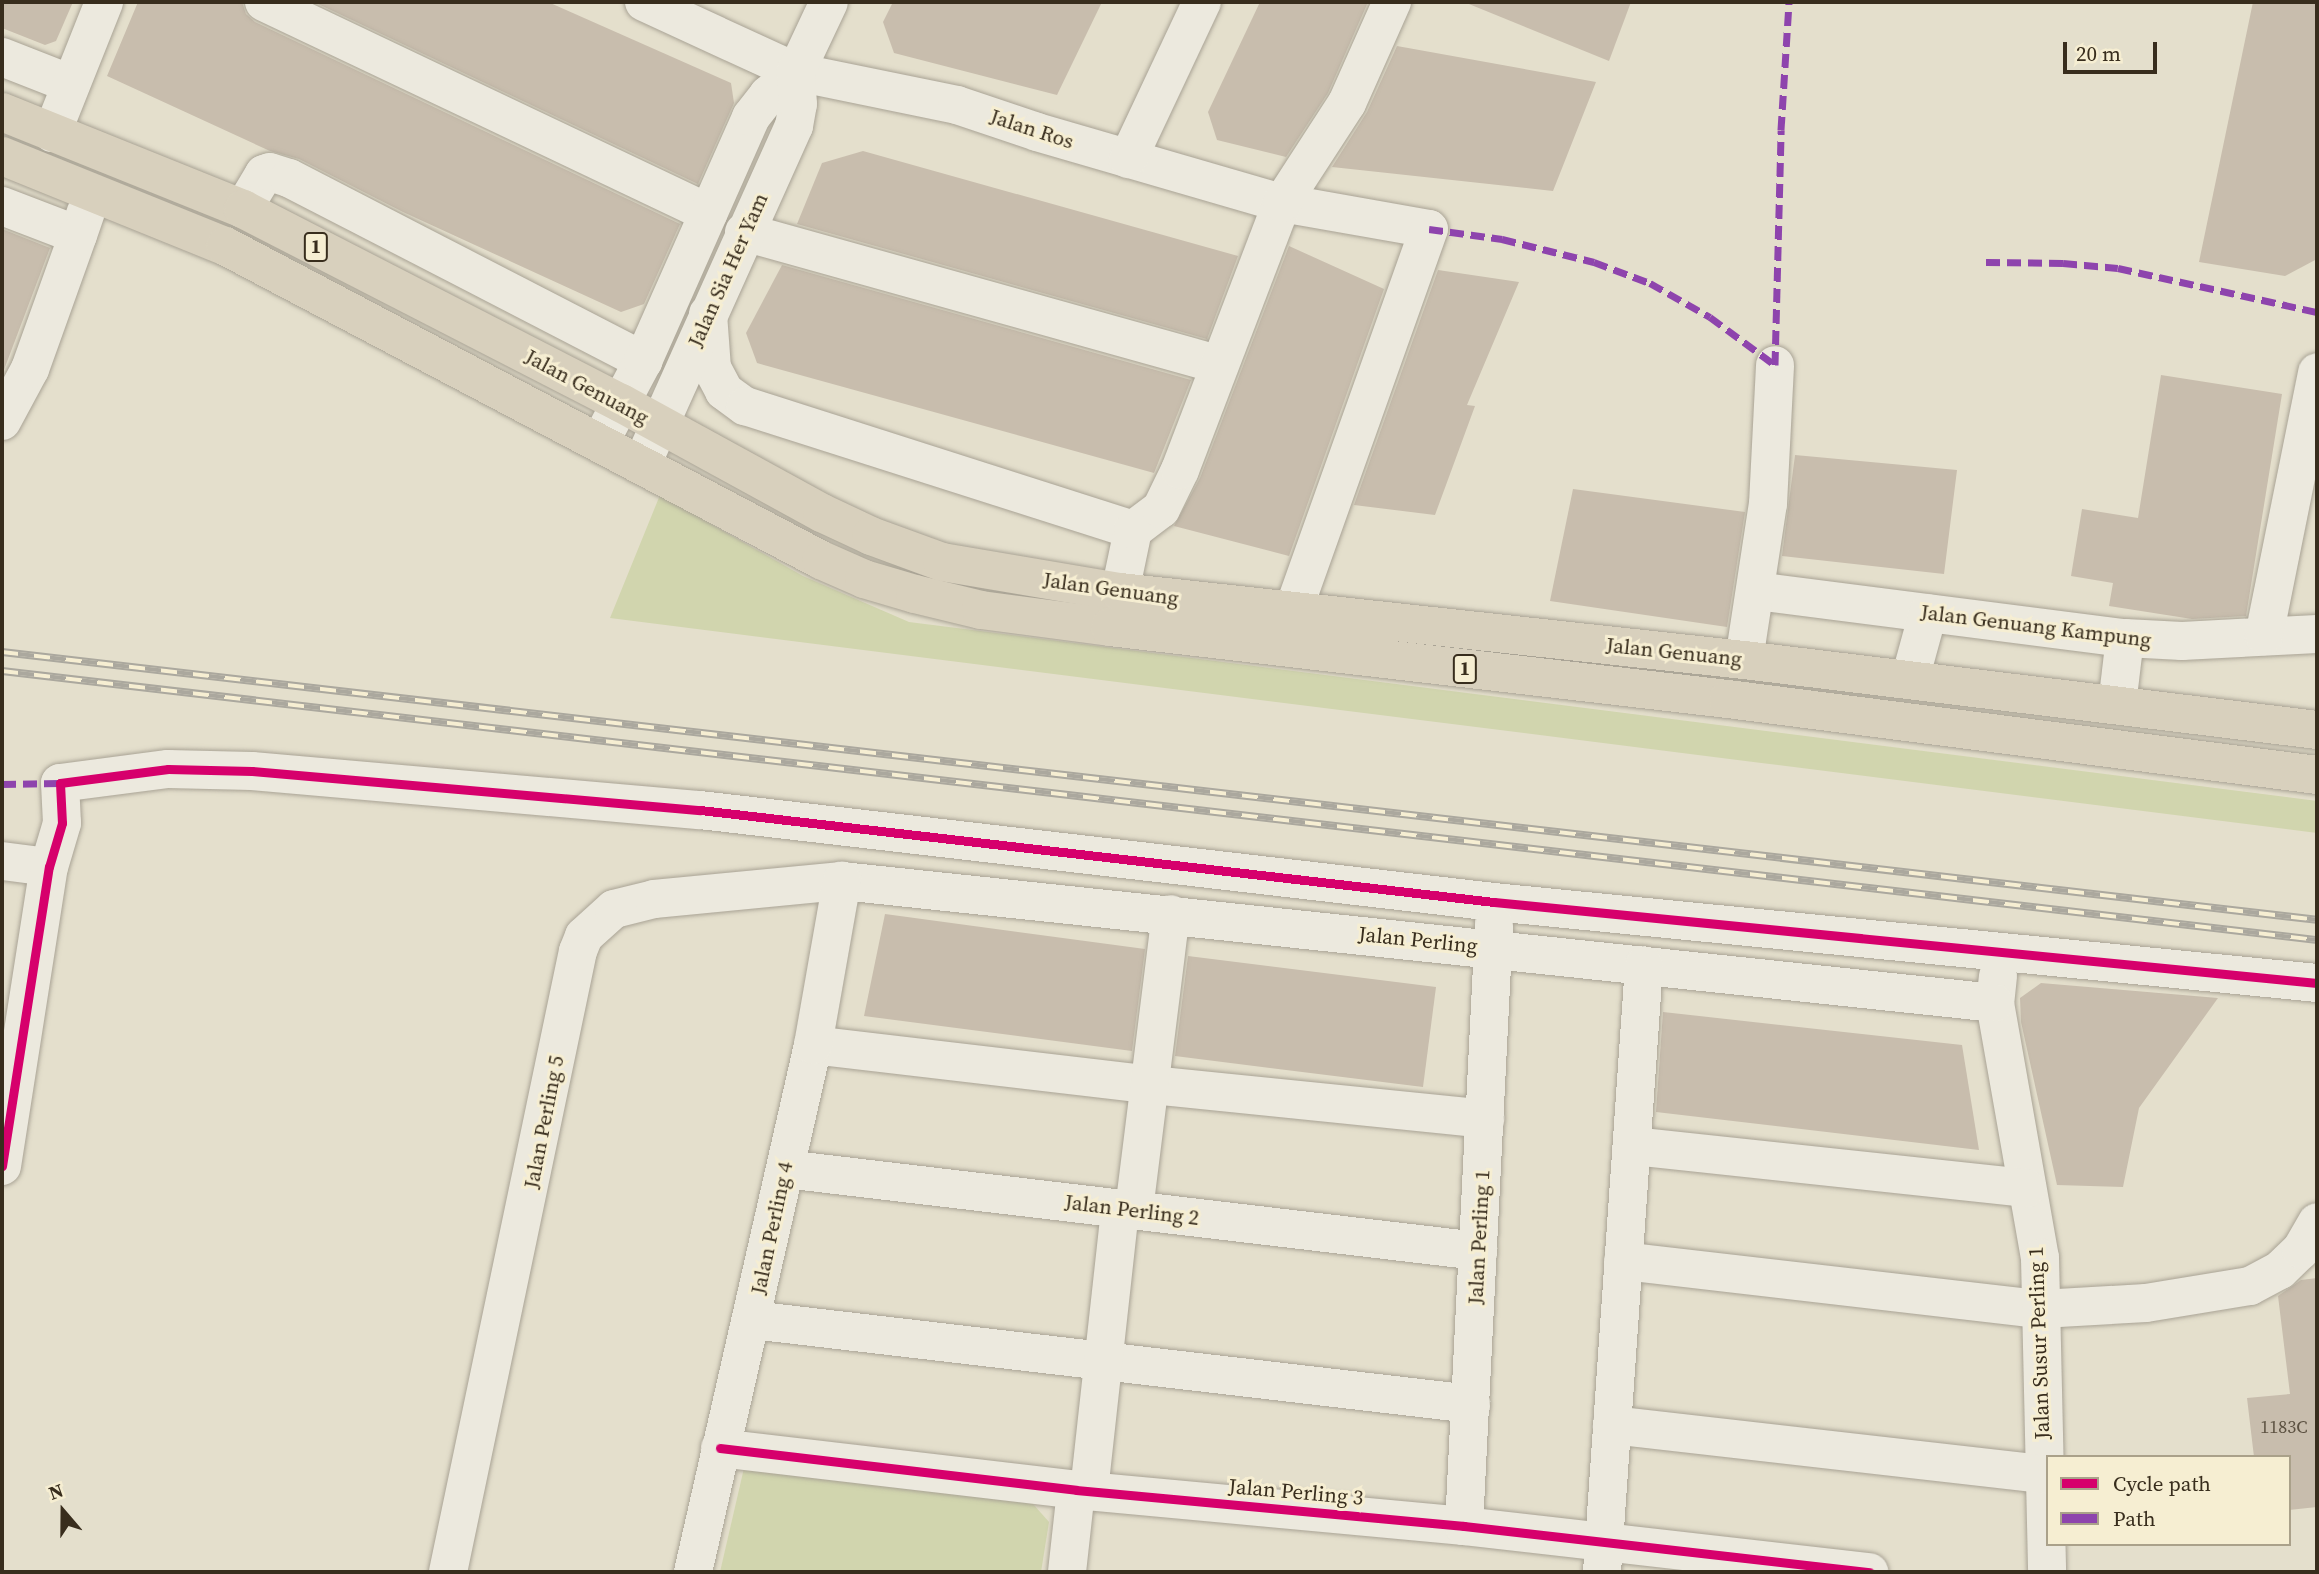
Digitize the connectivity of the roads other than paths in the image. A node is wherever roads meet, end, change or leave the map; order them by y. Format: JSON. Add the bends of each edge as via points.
{"nodes":[{"id":1,"x":104,"y":2,"type":"edge"},
{"id":2,"x":264,"y":2,"type":"edge"},
{"id":3,"x":829,"y":2,"type":"edge"},
{"id":4,"x":1202,"y":2,"type":"edge"},
{"id":5,"x":1392,"y":2,"type":"edge"},
{"id":6,"x":648,"y":3,"type":"edge"},
{"id":7,"x":2,"y":57,"type":"edge"},
{"id":8,"x":796,"y":72,"type":"junction"},
{"id":9,"x":71,"y":84,"type":"junction"},
{"id":10,"x":2,"y":112,"type":"edge"},
{"id":11,"x":52,"y":133,"type":"junction"},
{"id":12,"x":2,"y":156,"type":"edge"},
{"id":13,"x":1128,"y":159,"type":"junction"},
{"id":14,"x":93,"y":192,"type":"junction"},
{"id":15,"x":1282,"y":203,"type":"junction"},
{"id":16,"x":2,"y":206,"type":"edge"},
{"id":17,"x":243,"y":209,"type":"junction"},
{"id":18,"x":708,"y":213,"type":"junction"},
{"id":19,"x":744,"y":232,"type":"junction"},
{"id":20,"x":78,"y":235,"type":"junction"},
{"id":21,"x":708,"y":314,"type":"junction"},
{"id":22,"x":643,"y":361,"type":"junction"},
{"id":23,"x":1219,"y":365,"type":"junction"},
{"id":24,"x":1775,"y":365,"type":"dead end"},
{"id":25,"x":2317,"y":372,"type":"edge"},
{"id":26,"x":621,"y":403,"type":"junction"},
{"id":27,"x":2,"y":421,"type":"edge"},
{"id":28,"x":660,"y":426,"type":"junction"},
{"id":29,"x":600,"y":442,"type":"junction"},
{"id":30,"x":642,"y":464,"type":"junction"},
{"id":31,"x":1133,"y":530,"type":"junction"},
{"id":32,"x":1756,"y":591,"type":"junction"},
{"id":33,"x":1120,"y":592,"type":"junction"},
{"id":34,"x":1293,"y":610,"type":"junction"},
{"id":35,"x":1928,"y":613,"type":"junction"},
{"id":36,"x":2317,"y":634,"type":"edge"},
{"id":37,"x":2264,"y":636,"type":"junction"},
{"id":38,"x":2125,"y":638,"type":"junction"},
{"id":39,"x":1744,"y":660,"type":"junction"},
{"id":40,"x":1910,"y":679,"type":"junction"},
{"id":41,"x":2117,"y":705,"type":"junction"},
{"id":42,"x":2317,"y":730,"type":"edge"},
{"id":43,"x":2317,"y":775,"type":"edge"},
{"id":44,"x":2,"y":862,"type":"edge"},
{"id":45,"x":49,"y":867,"type":"junction"},
{"id":46,"x":842,"y":881,"type":"junction"},
{"id":47,"x":1494,"y":902,"type":"junction"},
{"id":48,"x":1171,"y":914,"type":"junction"},
{"id":49,"x":1493,"y":948,"type":"junction"},
{"id":50,"x":2001,"y":950,"type":"junction"},
{"id":51,"x":1644,"y":965,"type":"junction"},
{"id":52,"x":2317,"y":983,"type":"edge"},
{"id":53,"x":1995,"y":1003,"type":"junction"},
{"id":54,"x":813,"y":1045,"type":"junction"},
{"id":55,"x":1152,"y":1085,"type":"junction"},
{"id":56,"x":1485,"y":1119,"type":"junction"},
{"id":57,"x":1632,"y":1146,"type":"junction"},
{"id":58,"x":2,"y":1166,"type":"edge"},
{"id":59,"x":785,"y":1169,"type":"junction"},
{"id":60,"x":2027,"y":1188,"type":"junction"},
{"id":61,"x":1127,"y":1210,"type":"junction"},
{"id":62,"x":2317,"y":1222,"type":"edge"},
{"id":63,"x":1478,"y":1251,"type":"junction"},
{"id":64,"x":1623,"y":1261,"type":"junction"},
{"id":65,"x":2040,"y":1309,"type":"junction"},
{"id":66,"x":752,"y":1320,"type":"junction"},
{"id":67,"x":1101,"y":1363,"type":"junction"},
{"id":68,"x":1471,"y":1404,"type":"junction"},
{"id":69,"x":1612,"y":1425,"type":"junction"},
{"id":70,"x":720,"y":1448,"type":"junction"},
{"id":71,"x":2044,"y":1474,"type":"junction"},
{"id":72,"x":1082,"y":1490,"type":"junction"},
{"id":73,"x":1464,"y":1525,"type":"junction"},
{"id":74,"x":2046,"y":1539,"type":"edge"},
{"id":75,"x":2046,"y":1546,"type":"edge"},
{"id":76,"x":1603,"y":1556,"type":"edge"},
{"id":77,"x":448,"y":1572,"type":"edge"},
{"id":78,"x":693,"y":1572,"type":"edge"},
{"id":79,"x":1068,"y":1572,"type":"edge"},
{"id":80,"x":1869,"y":1572,"type":"edge"},
{"id":81,"x":2047,"y":1572,"type":"edge"}],
"edges":[{"from":1,"to":9,"type":"street"},
{"from":2,"to":18,"type":"street"},
{"from":3,"to":8,"type":"street","name":"Jalan Sia Her Yam"},
{"from":4,"to":13,"type":"street"},
{"from":5,"to":15,"type":"street","via":[[1347,103]]},
{"from":6,"to":8,"type":"street","name":"Jalan Ros"},
{"from":7,"to":9,"type":"street"},
{"from":8,"to":13,"type":"street","name":"Jalan Ros","via":[[957,105]]},
{"from":8,"to":18,"type":"street","name":"Jalan Sia Her Yam","via":[[768,94],[751,117]]},
{"from":8,"to":19,"type":"street","name":"Jalan Sia Her Yam","via":[[794,126]]},
{"from":9,"to":11,"type":"street"},
{"from":10,"to":11,"type":"highway","name":"Jalan Genuang","number":"1"},
{"from":11,"to":17,"type":"highway","name":"Jalan Genuang","number":"1"},
{"from":12,"to":14,"type":"highway","name":"Jalan Genuang","number":"1"},
{"from":13,"to":15,"type":"street","name":"Jalan Ros"},
{"from":14,"to":20,"type":"street"},
{"from":14,"to":29,"type":"highway","name":"Jalan Genuang","number":"1","via":[[225,246]]},
{"from":15,"to":23,"type":"street"},
{"from":15,"to":34,"type":"street","name":"Jalan Ros","via":[[1429,229]]},
{"from":16,"to":20,"type":"street"},
{"from":17,"to":22,"type":"street","via":[[264,174],[289,178]]},
{"from":17,"to":26,"type":"highway","name":"Jalan Genuang","number":"1"},
{"from":18,"to":22,"type":"street","name":"Jalan Sia Her Yam"},
{"from":19,"to":21,"type":"street","name":"Jalan Sia Her Yam"},
{"from":19,"to":23,"type":"street"},
{"from":20,"to":27,"type":"street","via":[[30,369]]},
{"from":21,"to":28,"type":"street","name":"Jalan Sia Her Yam"},
{"from":21,"to":31,"type":"street","via":[[712,368],[724,391],[745,405]]},
{"from":22,"to":26,"type":"street","name":"Jalan Sia Her Yam"},
{"from":23,"to":31,"type":"street","via":[[1161,509]]},
{"from":24,"to":32,"type":"street","via":[[1769,504]]},
{"from":25,"to":37,"type":"street"},
{"from":26,"to":28,"type":"highway","name":"Jalan Genuang","number":"1"},
{"from":26,"to":29,"type":"street","name":"Jalan Sia Her Yam"},
{"from":28,"to":30,"type":"street","name":"Jalan Sia Her Yam"},
{"from":28,"to":33,"type":"highway","name":"Jalan Genuang","number":"1","via":[[822,513],[905,549],[942,562]]},
{"from":29,"to":30,"type":"highway","name":"Jalan Genuang","number":"1"},
{"from":30,"to":43,"type":"highway","name":"Jalan Genuang","number":"1","via":[[853,575],[981,610]]},
{"from":31,"to":33,"type":"street"},
{"from":32,"to":35,"type":"street","name":"Jalan Genuang Kampung"},
{"from":32,"to":39,"type":"street"},
{"from":33,"to":34,"type":"highway","name":"Jalan Genuang","number":"1"},
{"from":34,"to":39,"type":"highway","name":"Jalan Genuang","number":"1"},
{"from":35,"to":38,"type":"street","name":"Jalan Genuang Kampung"},
{"from":35,"to":40,"type":"street"},
{"from":36,"to":37,"type":"street","name":"Jalan Genuang Kampung"},
{"from":37,"to":38,"type":"street","name":"Jalan Genuang Kampung","via":[[2182,641]]},
{"from":38,"to":41,"type":"street"},
{"from":39,"to":40,"type":"highway","name":"Jalan Genuang","number":"1"},
{"from":40,"to":41,"type":"highway","name":"Jalan Genuang","number":"1"},
{"from":41,"to":42,"type":"highway","name":"Jalan Genuang","number":"1"},
{"from":44,"to":45,"type":"street"},
{"from":45,"to":47,"type":"street","via":[[62,823],[60,783],[168,769],[252,771],[700,810]]},
{"from":45,"to":58,"type":"street"},
{"from":46,"to":48,"type":"street","name":"Jalan Perling"},
{"from":46,"to":54,"type":"street","name":"Jalan Perling 4"},
{"from":46,"to":77,"type":"street","name":"Jalan Perling 5","via":[[654,899],[614,909],[584,936]]},
{"from":47,"to":49,"type":"street","name":"Jalan Perling 1"},
{"from":47,"to":50,"type":"street"},
{"from":48,"to":49,"type":"street","name":"Jalan Perling"},
{"from":48,"to":55,"type":"street"},
{"from":49,"to":51,"type":"street","name":"Jalan Perling"},
{"from":49,"to":56,"type":"street","name":"Jalan Perling 1"},
{"from":50,"to":52,"type":"street"},
{"from":50,"to":53,"type":"street","name":"Jalan Susur Perling 1"},
{"from":51,"to":53,"type":"street","name":"Jalan Perling"},
{"from":51,"to":57,"type":"street"},
{"from":53,"to":60,"type":"street","name":"Jalan Susur Perling 1"},
{"from":54,"to":55,"type":"street"},
{"from":54,"to":59,"type":"street","name":"Jalan Perling 4"},
{"from":55,"to":56,"type":"street"},
{"from":55,"to":61,"type":"street"},
{"from":56,"to":63,"type":"street","name":"Jalan Perling 1"},
{"from":57,"to":60,"type":"street"},
{"from":57,"to":64,"type":"street"},
{"from":59,"to":61,"type":"street","name":"Jalan Perling 2"},
{"from":59,"to":66,"type":"street","name":"Jalan Perling 4"},
{"from":60,"to":65,"type":"street","name":"Jalan Susur Perling 1","via":[[2040,1258]]},
{"from":61,"to":63,"type":"street","name":"Jalan Perling 2"},
{"from":61,"to":67,"type":"street"},
{"from":62,"to":65,"type":"street","via":[[2301,1250],[2280,1270],[2250,1286],[2146,1303]]},
{"from":63,"to":68,"type":"street","name":"Jalan Perling 1"},
{"from":64,"to":65,"type":"street"},
{"from":64,"to":69,"type":"street"},
{"from":65,"to":71,"type":"street","name":"Jalan Susur Perling 1"},
{"from":66,"to":67,"type":"street"},
{"from":66,"to":70,"type":"street","name":"Jalan Perling 4"},
{"from":67,"to":68,"type":"street"},
{"from":67,"to":72,"type":"street"},
{"from":68,"to":73,"type":"street","name":"Jalan Perling 1"},
{"from":69,"to":71,"type":"street"},
{"from":69,"to":76,"type":"street"},
{"from":70,"to":72,"type":"street","name":"Jalan Perling 3"},
{"from":70,"to":78,"type":"street","name":"Jalan Perling 4"},
{"from":71,"to":74,"type":"street","name":"Jalan Susur Perling 1"},
{"from":72,"to":73,"type":"street","name":"Jalan Perling 3"},
{"from":72,"to":79,"type":"street"},
{"from":73,"to":76,"type":"street","name":"Jalan Perling 3"},
{"from":75,"to":81,"type":"street","name":"Jalan Susur Perling 1"},
{"from":76,"to":80,"type":"street","name":"Jalan Perling 3"}]}
